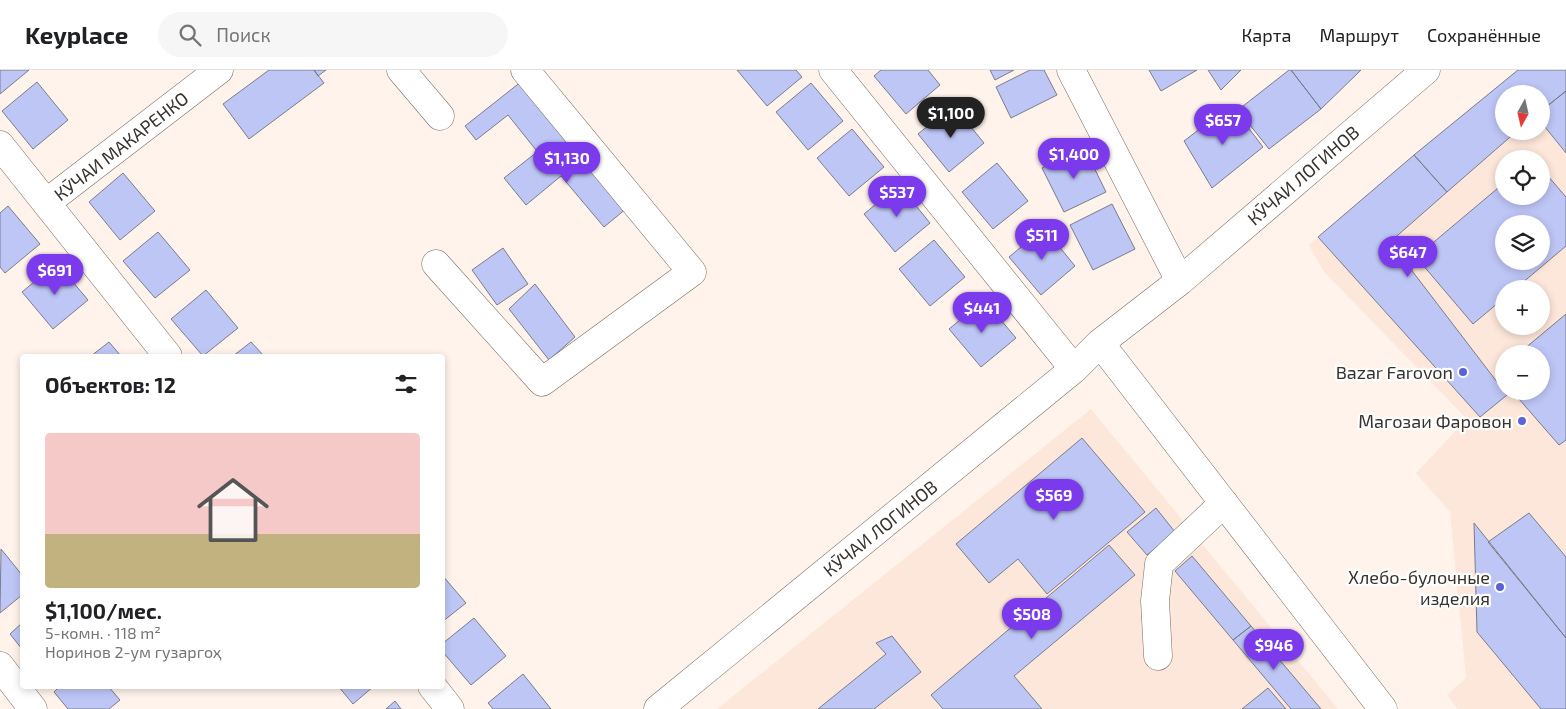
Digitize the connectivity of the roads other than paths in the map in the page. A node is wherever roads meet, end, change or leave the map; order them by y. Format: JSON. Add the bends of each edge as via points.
{"nodes":[{"id":1,"x":219,"y":70,"type":"edge"},
{"id":2,"x":401,"y":70,"type":"edge"},
{"id":3,"x":526,"y":70,"type":"edge"},
{"id":4,"x":833,"y":70,"type":"edge"},
{"id":5,"x":1071,"y":70,"type":"edge"},
{"id":6,"x":1426,"y":70,"type":"edge"},
{"id":7,"x":440,"y":116,"type":"dead end"},
{"id":8,"x":0,"y":145,"type":"edge"},
{"id":9,"x":46,"y":203,"type":"junction"},
{"id":10,"x":436,"y":264,"type":"dead end"},
{"id":11,"x":1180,"y":281,"type":"junction"},
{"id":12,"x":1100,"y":343,"type":"junction"},
{"id":13,"x":166,"y":354,"type":"edge"},
{"id":14,"x":1074,"y":369,"type":"junction"},
{"id":15,"x":1224,"y":503,"type":"junction"},
{"id":16,"x":1158,"y":656,"type":"dead end"},
{"id":17,"x":0,"y":666,"type":"edge"},
{"id":18,"x":434,"y":689,"type":"edge"},
{"id":19,"x":33,"y":709,"type":"edge"},
{"id":20,"x":450,"y":709,"type":"edge"},
{"id":21,"x":658,"y":709,"type":"edge"},
{"id":22,"x":1383,"y":709,"type":"edge"}],
"edges":[{"from":1,"to":9,"type":"street","name":"КӮЧАИ МАКАРЕНКО"},
{"from":2,"to":7,"type":"street"},
{"from":3,"to":10,"type":"street","via":[[692,272],[542,382]]},
{"from":4,"to":14,"type":"street"},
{"from":5,"to":11,"type":"street"},
{"from":6,"to":11,"type":"street","name":"КӮЧАИ ЛОГИНОВ"},
{"from":8,"to":9,"type":"street"},
{"from":9,"to":13,"type":"street"},
{"from":11,"to":12,"type":"street"},
{"from":12,"to":14,"type":"street","name":"КӮЧАИ ЛОГИНОВ"},
{"from":12,"to":15,"type":"street"},
{"from":14,"to":21,"type":"street","name":"КӮЧАИ ЛОГИНОВ"},
{"from":15,"to":16,"type":"street","via":[[1159,564],[1155,602]]},
{"from":15,"to":22,"type":"street"},
{"from":17,"to":19,"type":"street"},
{"from":18,"to":20,"type":"street"}]}
